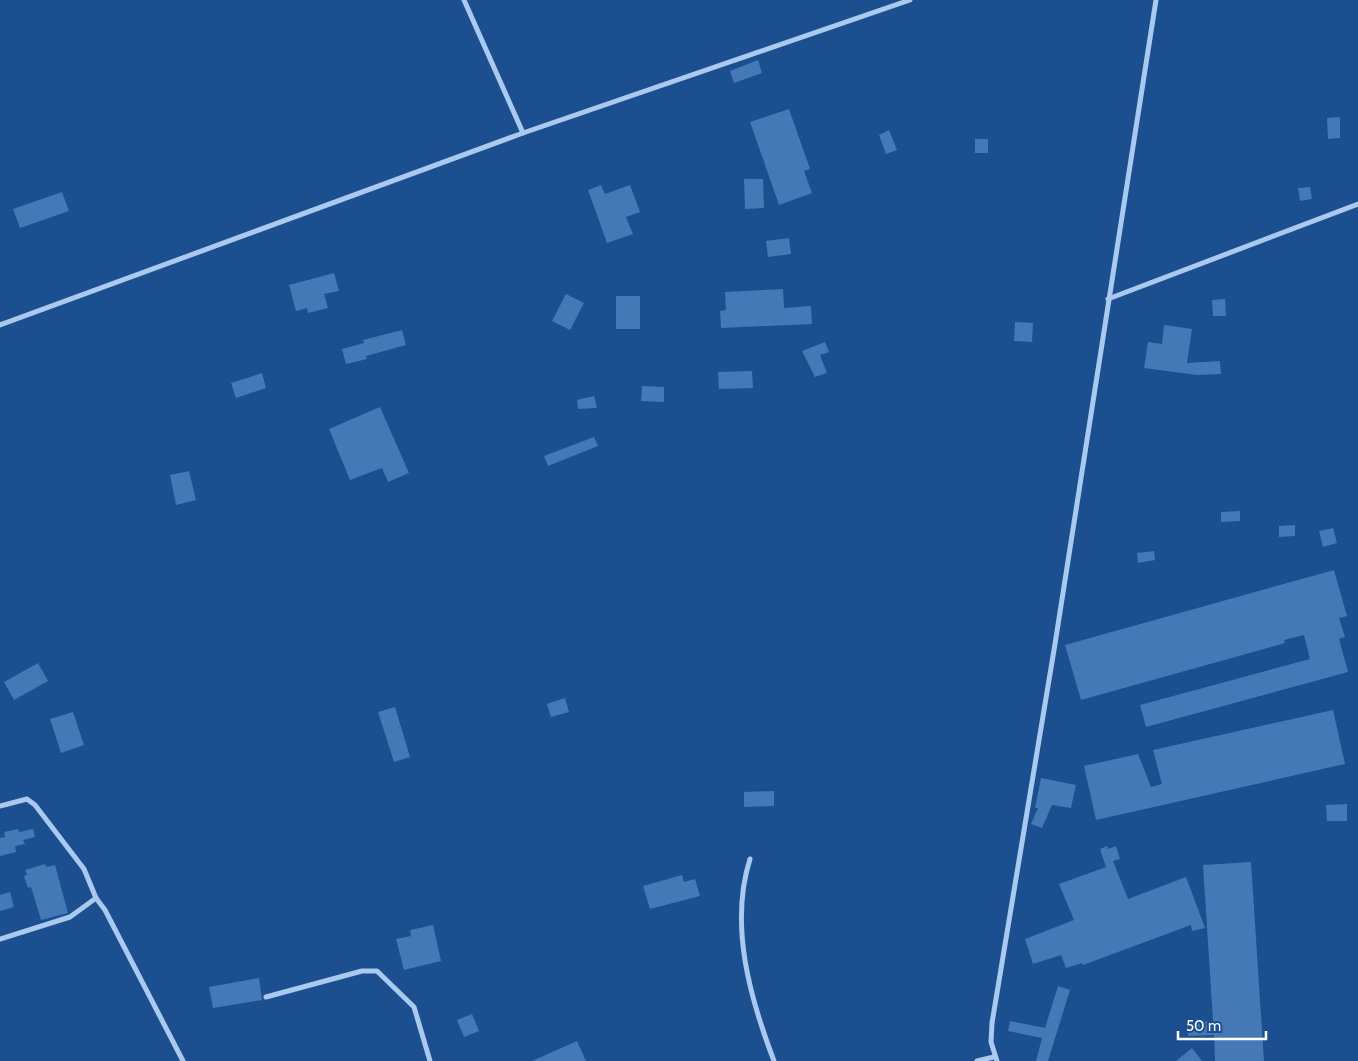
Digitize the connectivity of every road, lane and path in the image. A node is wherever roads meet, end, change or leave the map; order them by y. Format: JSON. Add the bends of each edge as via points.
{"nodes":[{"id":1,"x":464,"y":0,"type":"edge"},
{"id":2,"x":910,"y":0,"type":"edge"},
{"id":3,"x":1156,"y":0,"type":"edge"},
{"id":4,"x":523,"y":133,"type":"junction"},
{"id":5,"x":1358,"y":204,"type":"edge"},
{"id":6,"x":1108,"y":299,"type":"junction"},
{"id":7,"x":0,"y":325,"type":"edge"},
{"id":8,"x":0,"y":806,"type":"edge"},
{"id":9,"x":750,"y":859,"type":"dead end"},
{"id":10,"x":96,"y":898,"type":"junction"},
{"id":11,"x":0,"y":939,"type":"edge"},
{"id":12,"x":266,"y":997,"type":"dead end"},
{"id":13,"x":995,"y":1059,"type":"edge"},
{"id":14,"x":183,"y":1061,"type":"edge"},
{"id":15,"x":430,"y":1061,"type":"edge"},
{"id":16,"x":774,"y":1061,"type":"edge"},
{"id":17,"x":977,"y":1061,"type":"edge"}],
"edges":[{"from":1,"to":4,"type":"street"},
{"from":2,"to":4,"type":"street"},
{"from":3,"to":6,"type":"street"},
{"from":4,"to":7,"type":"street"},
{"from":5,"to":6,"type":"street"},
{"from":6,"to":13,"type":"street","via":[[992,1023]]},
{"from":8,"to":10,"type":"street","via":[[27,799],[35,805],[84,869]]},
{"from":9,"to":16,"type":"street","via":[[743,880],[744,952],[764,1035]]},
{"from":10,"to":11,"type":"street","via":[[70,917]]},
{"from":10,"to":14,"type":"street"},
{"from":12,"to":15,"type":"street","via":[[362,970],[377,971],[414,1007]]},
{"from":13,"to":17,"type":"street"}]}
